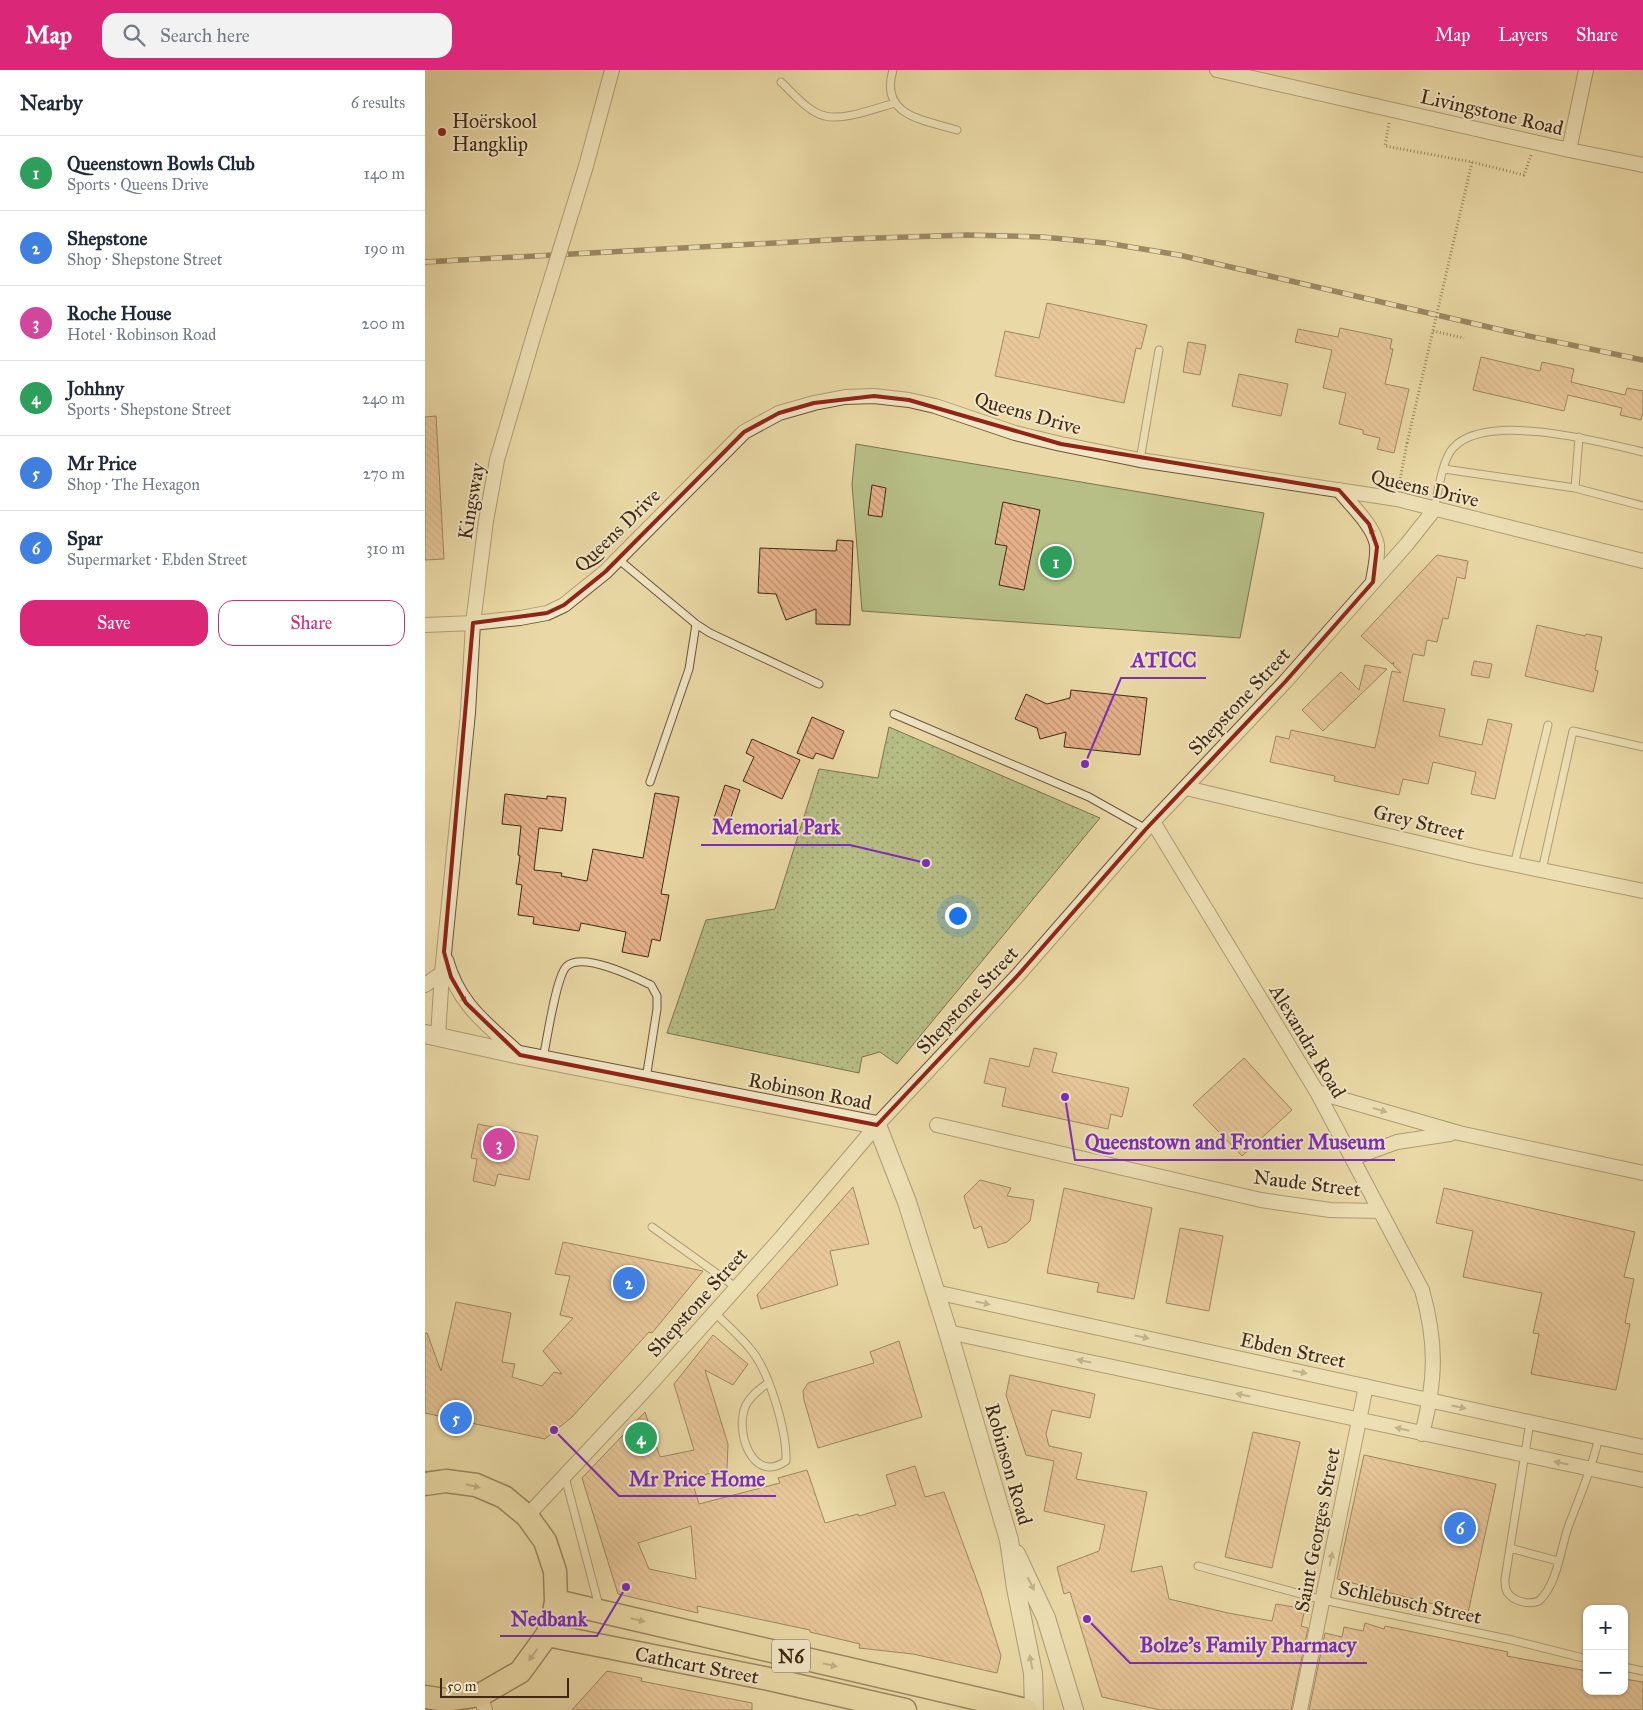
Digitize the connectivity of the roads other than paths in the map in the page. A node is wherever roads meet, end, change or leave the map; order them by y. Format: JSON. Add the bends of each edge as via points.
{"nodes":[{"id":1,"x":613,"y":70,"type":"edge"},
{"id":2,"x":893,"y":70,"type":"edge"},
{"id":3,"x":1217,"y":70,"type":"edge"},
{"id":4,"x":1586,"y":70,"type":"edge"},
{"id":5,"x":781,"y":82,"type":"dead end"},
{"id":6,"x":895,"y":103,"type":"junction"},
{"id":7,"x":957,"y":130,"type":"dead end"},
{"id":8,"x":1569,"y":150,"type":"junction"},
{"id":9,"x":1643,"y":165,"type":"edge"},
{"id":10,"x":1159,"y":350,"type":"dead end"},
{"id":11,"x":1579,"y":437,"type":"junction"},
{"id":12,"x":1643,"y":452,"type":"edge"},
{"id":13,"x":1140,"y":460,"type":"junction"},
{"id":14,"x":1444,"y":469,"type":"junction"},
{"id":15,"x":1575,"y":488,"type":"junction"},
{"id":16,"x":1339,"y":490,"type":"junction"},
{"id":17,"x":1643,"y":506,"type":"edge"},
{"id":18,"x":1434,"y":510,"type":"junction"},
{"id":19,"x":618,"y":559,"type":"junction"},
{"id":20,"x":1643,"y":561,"type":"edge"},
{"id":21,"x":1373,"y":582,"type":"junction"},
{"id":22,"x":473,"y":623,"type":"junction"},
{"id":23,"x":696,"y":624,"type":"junction"},
{"id":24,"x":425,"y":625,"type":"edge"},
{"id":25,"x":819,"y":684,"type":"dead end"},
{"id":26,"x":894,"y":714,"type":"dead end"},
{"id":27,"x":1548,"y":725,"type":"dead end"},
{"id":28,"x":1643,"y":747,"type":"edge"},
{"id":29,"x":650,"y":782,"type":"dead end"},
{"id":30,"x":1186,"y":788,"type":"junction"},
{"id":31,"x":1150,"y":825,"type":"junction"},
{"id":32,"x":1514,"y":864,"type":"junction"},
{"id":33,"x":1542,"y":870,"type":"junction"},
{"id":34,"x":1643,"y":891,"type":"edge"},
{"id":35,"x":444,"y":952,"type":"junction"},
{"id":36,"x":442,"y":973,"type":"junction"},
{"id":37,"x":425,"y":984,"type":"edge"},
{"id":38,"x":431,"y":1035,"type":"edge"},
{"id":39,"x":520,"y":1054,"type":"junction"},
{"id":40,"x":543,"y":1059,"type":"junction"},
{"id":41,"x":646,"y":1080,"type":"junction"},
{"id":42,"x":1317,"y":1092,"type":"junction"},
{"id":43,"x":937,"y":1125,"type":"dead end"},
{"id":44,"x":877,"y":1126,"type":"junction"},
{"id":45,"x":1459,"y":1133,"type":"junction"},
{"id":46,"x":1353,"y":1158,"type":"junction"},
{"id":47,"x":1643,"y":1173,"type":"edge"},
{"id":48,"x":1379,"y":1211,"type":"junction"},
{"id":49,"x":652,"y":1227,"type":"dead end"},
{"id":50,"x":737,"y":1288,"type":"junction"},
{"id":51,"x":935,"y":1292,"type":"junction"},
{"id":52,"x":714,"y":1312,"type":"junction"},
{"id":53,"x":948,"y":1332,"type":"junction"},
{"id":54,"x":768,"y":1383,"type":"junction"},
{"id":55,"x":1366,"y":1386,"type":"junction"},
{"id":56,"x":1430,"y":1401,"type":"junction"},
{"id":57,"x":1359,"y":1419,"type":"junction"},
{"id":58,"x":1530,"y":1422,"type":"junction"},
{"id":59,"x":1422,"y":1434,"type":"junction"},
{"id":60,"x":1599,"y":1437,"type":"junction"},
{"id":61,"x":1643,"y":1447,"type":"edge"},
{"id":62,"x":1525,"y":1455,"type":"junction"},
{"id":63,"x":1591,"y":1469,"type":"junction"},
{"id":64,"x":564,"y":1476,"type":"junction"},
{"id":65,"x":1643,"y":1480,"type":"edge"},
{"id":66,"x":425,"y":1484,"type":"edge"},
{"id":67,"x":527,"y":1516,"type":"junction"},
{"id":68,"x":1009,"y":1540,"type":"junction"},
{"id":69,"x":1510,"y":1548,"type":"junction"},
{"id":70,"x":1558,"y":1561,"type":"junction"},
{"id":71,"x":1199,"y":1566,"type":"dead end"},
{"id":72,"x":1323,"y":1600,"type":"junction"},
{"id":73,"x":556,"y":1601,"type":"junction"},
{"id":74,"x":601,"y":1612,"type":"junction"},
{"id":75,"x":547,"y":1635,"type":"junction"},
{"id":76,"x":1583,"y":1658,"type":"edge"},
{"id":77,"x":1628,"y":1668,"type":"edge"},
{"id":78,"x":1643,"y":1671,"type":"edge"},
{"id":79,"x":425,"y":1697,"type":"edge"},
{"id":80,"x":483,"y":1702,"type":"edge"},
{"id":81,"x":905,"y":1710,"type":"edge"},
{"id":82,"x":1026,"y":1710,"type":"edge"},
{"id":83,"x":1034,"y":1710,"type":"edge"},
{"id":84,"x":1074,"y":1710,"type":"edge"},
{"id":85,"x":1300,"y":1710,"type":"edge"}],
"edges":[{"from":1,"to":22,"type":"street","name":"Kingsway","bridge":true,"via":[[493,480]]},
{"from":2,"to":6,"type":"lane","via":[[890,86]]},
{"from":3,"to":8,"type":"street","name":"Livingstone Road"},
{"from":4,"to":8,"type":"street"},
{"from":5,"to":6,"type":"lane","via":[[805,104],[825,116],[840,117]]},
{"from":6,"to":7,"type":"lane","via":[[907,114]]},
{"from":8,"to":9,"type":"street","name":"Livingstone Road"},
{"from":10,"to":13,"type":"lane"},
{"from":11,"to":12,"type":"lane"},
{"from":11,"to":14,"type":"lane","via":[[1527,430],[1473,436],[1453,447]]},
{"from":11,"to":15,"type":"lane"},
{"from":13,"to":16,"type":"street","name":"Queens Drive"},
{"from":13,"to":19,"type":"street","name":"Queens Drive","via":[[1015,434],[909,400],[873,396],[814,402],[779,413],[744,432]]},
{"from":14,"to":15,"type":"lane"},
{"from":14,"to":18,"type":"lane"},
{"from":15,"to":17,"type":"lane"},
{"from":16,"to":18,"type":"street","name":"Queens Drive"},
{"from":21,"to":16,"type":"street","one_way":true,"via":[[1377,560],[1375,535]]},
{"from":18,"to":20,"type":"street","name":"Queens Drive"},
{"from":18,"to":21,"type":"street","name":"Shepstone Street"},
{"from":19,"to":22,"type":"street","name":"Queens Drive","via":[[579,594],[547,613]]},
{"from":19,"to":23,"type":"lane"},
{"from":21,"to":30,"type":"street","name":"Shepstone Street"},
{"from":22,"to":24,"type":"street","name":"Queens Drive"},
{"from":22,"to":35,"type":"street","name":"Kingsway","via":[[462,784]]},
{"from":23,"to":25,"type":"lane"},
{"from":23,"to":29,"type":"lane","via":[[689,669]]},
{"from":26,"to":31,"type":"lane"},
{"from":27,"to":32,"type":"lane"},
{"from":28,"to":33,"type":"lane","via":[[1573,730]]},
{"from":30,"to":31,"type":"street","name":"Shepstone Street"},
{"from":30,"to":32,"type":"street","name":"Grey Street"},
{"from":31,"to":42,"type":"street","name":"Alexandra Road"},
{"from":31,"to":44,"type":"street","name":"Shepstone Street","via":[[1019,974]]},
{"from":32,"to":33,"type":"street","name":"Grey Street"},
{"from":33,"to":34,"type":"street","name":"Grey Street"},
{"from":35,"to":36,"type":"street","name":"Kingsway"},
{"from":35,"to":39,"type":"street","name":"Kingsway","one_way":true,"via":[[461,996]]},
{"from":36,"to":37,"type":"street"},
{"from":36,"to":38,"type":"street","name":"Kingsway"},
{"from":38,"to":39,"type":"street","name":"Robinson Road"},
{"from":39,"to":40,"type":"street","name":"Robinson Road"},
{"from":40,"to":41,"type":"street","name":"Robinson Road"},
{"from":40,"to":41,"type":"lane","via":[[562,972],[570,964],[582,962],[607,966],[651,985],[657,996],[655,1032]]},
{"from":41,"to":44,"type":"street","name":"Robinson Road"},
{"from":42,"to":45,"type":"street","one_way":true},
{"from":42,"to":46,"type":"street","name":"Alexandra Road"},
{"from":43,"to":48,"type":"street","name":"Naude Street","via":[[1261,1200],[1330,1210]]},
{"from":44,"to":50,"type":"street","name":"Shepstone Street"},
{"from":44,"to":51,"type":"street","name":"Robinson Road","via":[[907,1202]]},
{"from":45,"to":46,"type":"street","via":[[1397,1142]]},
{"from":45,"to":47,"type":"street"},
{"from":46,"to":48,"type":"street","name":"Alexandra Road"},
{"from":48,"to":56,"type":"street","name":"Alexandra Road","via":[[1422,1290],[1429,1313],[1433,1337]]},
{"from":49,"to":50,"type":"lane"},
{"from":50,"to":52,"type":"street","name":"Shepstone Street"},
{"from":51,"to":53,"type":"street","name":"Robinson Road"},
{"from":51,"to":55,"type":"street","name":"Ebden Street","one_way":true},
{"from":52,"to":54,"type":"lane","via":[[753,1352]]},
{"from":52,"to":64,"type":"street","name":"Shepstone Street"},
{"from":57,"to":53,"type":"street","one_way":true},
{"from":53,"to":68,"type":"street","name":"Robinson Road"},
{"from":54,"to":54,"type":"lane","via":[[747,1404],[742,1422],[743,1437],[751,1456],[761,1465],[771,1468],[786,1461],[786,1451]]},
{"from":55,"to":56,"type":"street","name":"Ebden Street"},
{"from":55,"to":57,"type":"street","name":"Saint Georges Street"},
{"from":56,"to":58,"type":"street","name":"Ebden Street","one_way":true},
{"from":56,"to":59,"type":"street","name":"Alexandra Road"},
{"from":59,"to":57,"type":"street","one_way":true},
{"from":72,"to":57,"type":"street","name":"Saint Georges Street","one_way":true},
{"from":58,"to":60,"type":"street","name":"Ebden Street"},
{"from":58,"to":62,"type":"lane"},
{"from":59,"to":62,"type":"street"},
{"from":60,"to":61,"type":"street","name":"Ebden Street"},
{"from":60,"to":63,"type":"lane"},
{"from":63,"to":62,"type":"street","one_way":true},
{"from":62,"to":69,"type":"lane"},
{"from":63,"to":65,"type":"street"},
{"from":63,"to":70,"type":"lane"},
{"from":64,"to":67,"type":"street","name":"Shepstone Street"},
{"from":64,"to":74,"type":"lane"},
{"from":66,"to":67,"type":"highway","one_way":true,"via":[[447,1481],[476,1485],[504,1497]]},
{"from":67,"to":73,"type":"highway","via":[[545,1541],[555,1571]]},
{"from":83,"to":68,"type":"street","name":"Robinson Road","one_way":true,"via":[[1033,1673]]},
{"from":68,"to":84,"type":"street","name":"Robinson Road","one_way":true,"via":[[1046,1618]]},
{"from":69,"to":70,"type":"lane"},
{"from":69,"to":70,"type":"lane","via":[[1505,1588],[1512,1597],[1528,1603],[1541,1598],[1550,1586]]},
{"from":71,"to":72,"type":"lane","name":"Schlebusch Street"},
{"from":72,"to":76,"type":"lane","name":"Schlebusch Street"},
{"from":72,"to":85,"type":"street","name":"Saint Georges Street"},
{"from":73,"to":74,"type":"highway","name":"Cathcart Street","number":"N6"},
{"from":73,"to":75,"type":"highway"},
{"from":74,"to":82,"type":"highway","name":"Cathcart Street","number":"N6","one_way":true},
{"from":75,"to":80,"type":"highway","one_way":true,"via":[[520,1672]]},
{"from":75,"to":81,"type":"highway","name":"Cathcart Street","number":"N6"},
{"from":77,"to":78,"type":"lane"},
{"from":79,"to":80,"type":"highway"}]}
